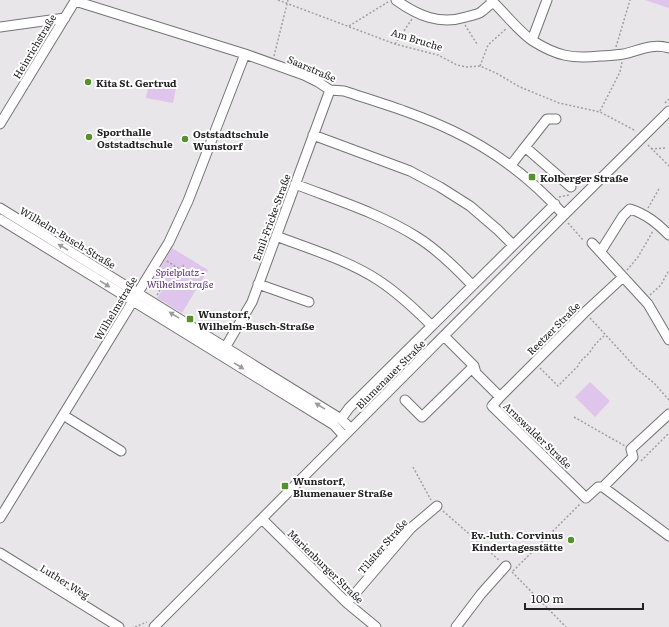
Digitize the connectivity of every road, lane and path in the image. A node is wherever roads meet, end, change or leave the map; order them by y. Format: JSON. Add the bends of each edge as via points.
{"nodes":[{"id":1,"x":278,"y":0,"type":"edge"},
{"id":2,"x":288,"y":0,"type":"edge"},
{"id":3,"x":391,"y":0,"type":"edge"},
{"id":4,"x":396,"y":0,"type":"edge"},
{"id":5,"x":547,"y":0,"type":"edge"},
{"id":6,"x":630,"y":0,"type":"edge"},
{"id":7,"x":75,"y":1,"type":"edge"},
{"id":8,"x":492,"y":1,"type":"edge"},
{"id":9,"x":288,"y":3,"type":"junction"},
{"id":10,"x":416,"y":12,"type":"junction"},
{"id":11,"x":65,"y":18,"type":"junction"},
{"id":12,"x":461,"y":18,"type":"junction"},
{"id":13,"x":513,"y":22,"type":"junction"},
{"id":14,"x":349,"y":26,"type":"junction"},
{"id":15,"x":0,"y":27,"type":"edge"},
{"id":16,"x":532,"y":40,"type":"junction"},
{"id":17,"x":395,"y":44,"type":"junction"},
{"id":18,"x":477,"y":44,"type":"dead end"},
{"id":19,"x":669,"y":48,"type":"edge"},
{"id":20,"x":245,"y":54,"type":"junction"},
{"id":21,"x":624,"y":54,"type":"junction"},
{"id":22,"x":614,"y":55,"type":"junction"},
{"id":23,"x":272,"y":64,"type":"junction"},
{"id":24,"x":480,"y":66,"type":"junction"},
{"id":25,"x":330,"y":90,"type":"junction"},
{"id":26,"x":669,"y":99,"type":"edge"},
{"id":27,"x":666,"y":108,"type":"edge"},
{"id":28,"x":600,"y":112,"type":"junction"},
{"id":29,"x":556,"y":119,"type":"dead end"},
{"id":30,"x":0,"y":124,"type":"edge"},
{"id":31,"x":313,"y":135,"type":"junction"},
{"id":32,"x":642,"y":138,"type":"junction"},
{"id":33,"x":525,"y":147,"type":"junction"},
{"id":34,"x":651,"y":148,"type":"junction"},
{"id":35,"x":666,"y":148,"type":"dead end"},
{"id":36,"x":511,"y":166,"type":"junction"},
{"id":37,"x":669,"y":166,"type":"edge"},
{"id":38,"x":296,"y":184,"type":"junction"},
{"id":39,"x":660,"y":187,"type":"dead end"},
{"id":40,"x":571,"y":191,"type":"joint"},
{"id":41,"x":553,"y":203,"type":"junction"},
{"id":42,"x":0,"y":208,"type":"edge"},
{"id":43,"x":644,"y":214,"type":"junction"},
{"id":44,"x":564,"y":215,"type":"junction"},
{"id":45,"x":0,"y":219,"type":"edge"},
{"id":46,"x":658,"y":223,"type":"junction"},
{"id":47,"x":669,"y":235,"type":"edge"},
{"id":48,"x":276,"y":236,"type":"junction"},
{"id":49,"x":592,"y":243,"type":"joint"},
{"id":50,"x":513,"y":245,"type":"junction"},
{"id":51,"x":601,"y":251,"type":"junction"},
{"id":52,"x":160,"y":257,"type":"junction"},
{"id":53,"x":186,"y":263,"type":"dead end"},
{"id":54,"x":181,"y":270,"type":"junction"},
{"id":55,"x":669,"y":270,"type":"edge"},
{"id":56,"x":623,"y":276,"type":"junction"},
{"id":57,"x":258,"y":284,"type":"junction"},
{"id":58,"x":472,"y":285,"type":"junction"},
{"id":59,"x":135,"y":297,"type":"junction"},
{"id":60,"x":644,"y":300,"type":"junction"},
{"id":61,"x":153,"y":302,"type":"junction"},
{"id":62,"x":309,"y":302,"type":"dead end"},
{"id":63,"x":584,"y":313,"type":"junction"},
{"id":64,"x":432,"y":326,"type":"junction"},
{"id":65,"x":605,"y":335,"type":"junction"},
{"id":66,"x":668,"y":335,"type":"edge"},
{"id":67,"x":444,"y":336,"type":"junction"},
{"id":68,"x":223,"y":351,"type":"junction"},
{"id":69,"x":535,"y":362,"type":"junction"},
{"id":70,"x":474,"y":366,"type":"junction"},
{"id":71,"x":500,"y":397,"type":"junction"},
{"id":72,"x":404,"y":400,"type":"dead end"},
{"id":73,"x":669,"y":400,"type":"edge"},
{"id":74,"x":669,"y":414,"type":"edge"},
{"id":75,"x":63,"y":415,"type":"junction"},
{"id":76,"x":574,"y":417,"type":"dead end"},
{"id":77,"x":341,"y":420,"type":"junction"},
{"id":78,"x":348,"y":432,"type":"junction"},
{"id":79,"x":632,"y":449,"type":"junction"},
{"id":80,"x":121,"y":451,"type":"dead end"},
{"id":81,"x":413,"y":467,"type":"dead end"},
{"id":82,"x":603,"y":487,"type":"junction"},
{"id":83,"x":586,"y":498,"type":"junction"},
{"id":84,"x":437,"y":506,"type":"junction"},
{"id":85,"x":0,"y":518,"type":"edge"},
{"id":86,"x":262,"y":519,"type":"junction"},
{"id":87,"x":669,"y":536,"type":"edge"},
{"id":88,"x":0,"y":553,"type":"edge"},
{"id":89,"x":509,"y":569,"type":"junction"},
{"id":90,"x":347,"y":603,"type":"junction"},
{"id":91,"x":119,"y":627,"type":"edge"},
{"id":92,"x":154,"y":627,"type":"edge"},
{"id":93,"x":376,"y":627,"type":"edge"},
{"id":94,"x":456,"y":627,"type":"edge"},
{"id":95,"x":566,"y":627,"type":"edge"}],
"edges":[{"from":1,"to":9,"type":"path","name":"Am Bruche"},
{"from":2,"to":9,"type":"path"},
{"from":3,"to":14,"type":"path"},
{"from":4,"to":10,"type":"street"},
{"from":5,"to":16,"type":"street"},
{"from":6,"to":22,"type":"path"},
{"from":7,"to":11,"type":"street","name":"Heinrichstraße"},
{"from":7,"to":20,"type":"street","name":"Saarstraße"},
{"from":8,"to":12,"type":"street","via":[[480,13]]},
{"from":8,"to":13,"type":"street"},
{"from":9,"to":14,"type":"path","name":"Am Bruche"},
{"from":9,"to":23,"type":"path"},
{"from":10,"to":12,"type":"street","via":[[442,20]]},
{"from":10,"to":17,"type":"path"},
{"from":11,"to":15,"type":"street"},
{"from":11,"to":30,"type":"street","name":"Heinrichstraße"},
{"from":12,"to":18,"type":"path"},
{"from":13,"to":16,"type":"street"},
{"from":13,"to":24,"type":"path","via":[[488,45]]},
{"from":14,"to":17,"type":"path","name":"Am Bruche"},
{"from":16,"to":22,"type":"street","via":[[570,57]]},
{"from":17,"to":24,"type":"path","name":"Am Bruche","via":[[438,55],[457,65]]},
{"from":19,"to":21,"type":"street","via":[[652,46]]},
{"from":20,"to":23,"type":"street","name":"Saarstraße"},
{"from":20,"to":52,"type":"street","name":"Wilhelmstraße","via":[[188,201]]},
{"from":21,"to":22,"type":"street"},
{"from":21,"to":28,"type":"path","via":[[620,72]]},
{"from":23,"to":25,"type":"street","name":"Saarstraße","via":[[304,75]]},
{"from":24,"to":28,"type":"path","name":"Am Bruche","via":[[520,88],[559,103]]},
{"from":25,"to":31,"type":"street","name":"Emil-Fricke-Straße"},
{"from":25,"to":36,"type":"street","name":"Saarstraße","via":[[344,90],[452,130]]},
{"from":26,"to":27,"type":"path"},
{"from":27,"to":32,"type":"street","name":"Blumenauer Straße"},
{"from":28,"to":32,"type":"path","name":"Am Bruche","via":[[635,130]]},
{"from":29,"to":33,"type":"street","via":[[547,119]]},
{"from":31,"to":38,"type":"street","name":"Emil-Fricke-Straße"},
{"from":31,"to":50,"type":"street","via":[[416,174],[470,206]]},
{"from":32,"to":34,"type":"path","name":"Am Bruche"},
{"from":32,"to":44,"type":"street","name":"Blumenauer Straße"},
{"from":33,"to":36,"type":"street"},
{"from":33,"to":40,"type":"street"},
{"from":34,"to":35,"type":"path"},
{"from":34,"to":37,"type":"path","name":"Am Bruche"},
{"from":36,"to":41,"type":"street","name":"Saarstraße","via":[[541,189]]},
{"from":38,"to":48,"type":"street","name":"Emil-Fricke-Straße"},
{"from":38,"to":58,"type":"street","via":[[382,218],[417,237],[450,262]]},
{"from":39,"to":43,"type":"path"},
{"from":40,"to":41,"type":"path"},
{"from":41,"to":44,"type":"street","name":"Saarstraße"},
{"from":41,"to":50,"type":"street","name":"Blumenauer Straße"},
{"from":59,"to":42,"type":"street","name":"Wilhelm-Busch-Straße","one_way":true},
{"from":43,"to":46,"type":"street"},
{"from":43,"to":51,"type":"street","via":[[630,209],[622,216]]},
{"from":44,"to":49,"type":"path","via":[[587,244]]},
{"from":44,"to":67,"type":"street","name":"Blumenauer Straße"},
{"from":45,"to":59,"type":"street","name":"Wilhelm-Busch-Straße","one_way":true},
{"from":46,"to":47,"type":"street"},
{"from":46,"to":56,"type":"path","via":[[638,257]]},
{"from":48,"to":57,"type":"street","name":"Emil-Fricke-Straße"},
{"from":48,"to":64,"type":"street","via":[[333,257],[377,280],[404,299]]},
{"from":49,"to":51,"type":"street"},
{"from":50,"to":58,"type":"street","name":"Blumenauer Straße"},
{"from":51,"to":56,"type":"street"},
{"from":52,"to":54,"type":"path"},
{"from":52,"to":59,"type":"street","name":"Wilhelmstraße"},
{"from":53,"to":54,"type":"path"},
{"from":54,"to":61,"type":"path","via":[[175,284],[160,290]]},
{"from":55,"to":60,"type":"path","via":[[660,285]]},
{"from":56,"to":60,"type":"street"},
{"from":56,"to":63,"type":"street","name":"Reetzer Straße"},
{"from":57,"to":62,"type":"street"},
{"from":57,"to":68,"type":"street","name":"Emil-Fricke-Straße","via":[[252,302]]},
{"from":58,"to":64,"type":"street","name":"Blumenauer Straße"},
{"from":59,"to":61,"type":"street","name":"Wilhelm-Busch-Straße"},
{"from":59,"to":68,"type":"street","name":"Wilhelm-Busch-Straße"},
{"from":59,"to":75,"type":"street","name":"Wilhelmstraße"},
{"from":60,"to":66,"type":"street"},
{"from":68,"to":61,"type":"street","name":"Wilhelm-Busch-Straße","one_way":true},
{"from":63,"to":65,"type":"path"},
{"from":63,"to":69,"type":"street","name":"Reetzer Straße"},
{"from":64,"to":77,"type":"street","name":"Blumenauer Straße"},
{"from":65,"to":69,"type":"path","via":[[558,386]]},
{"from":65,"to":73,"type":"path"},
{"from":67,"to":70,"type":"street","name":"Arnswalder Straße"},
{"from":67,"to":78,"type":"street","name":"Blumenauer Straße"},
{"from":77,"to":68,"type":"street","name":"Wilhelm-Busch-Straße","one_way":true},
{"from":68,"to":78,"type":"street","name":"Wilhelm-Busch-Straße","one_way":true},
{"from":69,"to":71,"type":"street","name":"Reetzer Straße"},
{"from":70,"to":71,"type":"street","name":"Arnswalder Straße","via":[[476,373]]},
{"from":70,"to":72,"type":"street","via":[[422,417]]},
{"from":71,"to":83,"type":"street","name":"Arnswalder Straße","via":[[492,406]]},
{"from":74,"to":79,"type":"street"},
{"from":75,"to":80,"type":"street"},
{"from":75,"to":85,"type":"street","name":"Wilhelmstraße"},
{"from":76,"to":79,"type":"path"},
{"from":77,"to":78,"type":"street","name":"Wilhelm-Busch-Straße"},
{"from":78,"to":86,"type":"street","name":"Blumenauer Straße"},
{"from":79,"to":82,"type":"street","via":[[633,457]]},
{"from":81,"to":84,"type":"path","via":[[430,499]]},
{"from":82,"to":83,"type":"street","via":[[598,487]]},
{"from":82,"to":87,"type":"street"},
{"from":83,"to":89,"type":"path"},
{"from":84,"to":89,"type":"path"},
{"from":84,"to":90,"type":"street","name":"Tilsiter Straße","via":[[411,528]]},
{"from":86,"to":90,"type":"street","name":"Marienburger Straße"},
{"from":86,"to":92,"type":"street","name":"Blumenauer Straße"},
{"from":88,"to":91,"type":"street","name":"Luther Weg"},
{"from":89,"to":94,"type":"street","via":[[481,594]]},
{"from":89,"to":95,"type":"path"},
{"from":90,"to":93,"type":"street","name":"Marienburger Straße"}]}
